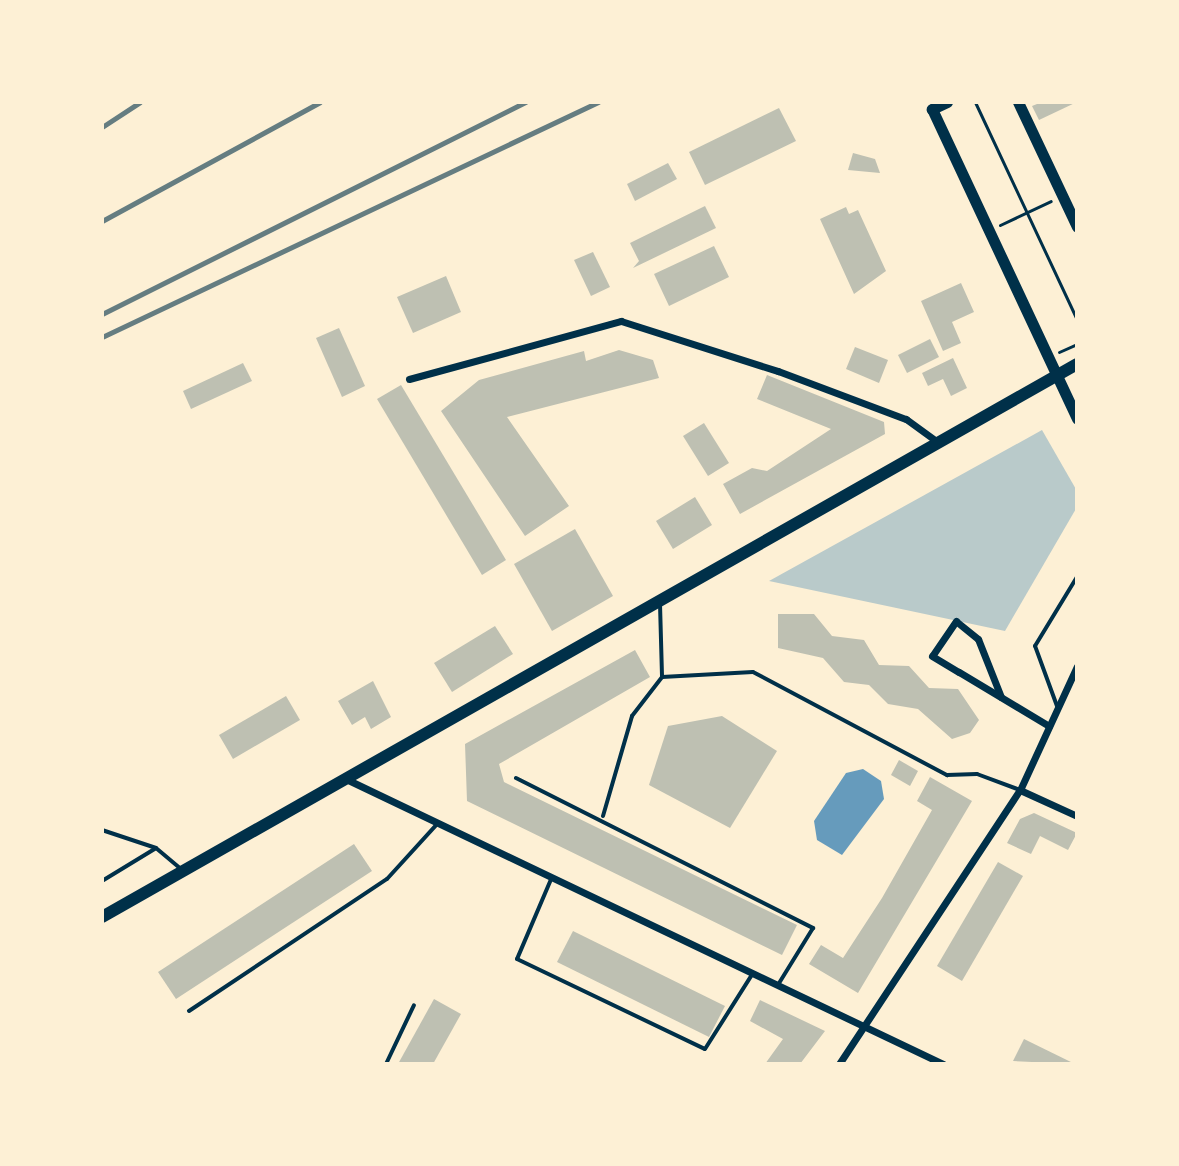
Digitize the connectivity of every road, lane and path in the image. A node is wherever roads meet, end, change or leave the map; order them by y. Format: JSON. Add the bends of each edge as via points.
{"nodes":[{"id":1,"x":947,"y":102,"type":"edge"},
{"id":2,"x":975,"y":102,"type":"edge"},
{"id":3,"x":1018,"y":102,"type":"edge"},
{"id":4,"x":1062,"y":196,"type":"junction"},
{"id":5,"x":1026,"y":212,"type":"junction"},
{"id":6,"x":1077,"y":227,"type":"edge"},
{"id":7,"x":989,"y":230,"type":"junction"},
{"id":8,"x":1077,"y":320,"type":"edge"},
{"id":9,"x":1077,"y":344,"type":"edge"},
{"id":10,"x":1048,"y":357,"type":"junction"},
{"id":11,"x":1077,"y":364,"type":"edge"},
{"id":12,"x":1056,"y":374,"type":"junction"},
{"id":13,"x":409,"y":379,"type":"dead end"},
{"id":14,"x":1077,"y":419,"type":"edge"},
{"id":15,"x":934,"y":439,"type":"junction"},
{"id":16,"x":1077,"y":577,"type":"edge"},
{"id":17,"x":660,"y":598,"type":"junction"},
{"id":18,"x":1077,"y":666,"type":"edge"},
{"id":19,"x":662,"y":677,"type":"junction"},
{"id":20,"x":1001,"y":697,"type":"junction"},
{"id":21,"x":1058,"y":708,"type":"junction"},
{"id":22,"x":1049,"y":726,"type":"junction"},
{"id":23,"x":344,"y":778,"type":"junction"},
{"id":24,"x":516,"y":778,"type":"dead end"},
{"id":25,"x":1020,"y":790,"type":"junction"},
{"id":26,"x":603,"y":816,"type":"junction"},
{"id":27,"x":1077,"y":816,"type":"edge"},
{"id":28,"x":438,"y":823,"type":"junction"},
{"id":29,"x":102,"y":830,"type":"edge"},
{"id":30,"x":156,"y":848,"type":"junction"},
{"id":31,"x":183,"y":871,"type":"junction"},
{"id":32,"x":552,"y":877,"type":"junction"},
{"id":33,"x":102,"y":881,"type":"edge"},
{"id":34,"x":102,"y":917,"type":"edge"},
{"id":35,"x":753,"y":973,"type":"junction"},
{"id":36,"x":778,"y":985,"type":"junction"},
{"id":37,"x":414,"y":1005,"type":"dead end"},
{"id":38,"x":189,"y":1011,"type":"dead end"},
{"id":39,"x":865,"y":1027,"type":"junction"},
{"id":40,"x":386,"y":1064,"type":"edge"},
{"id":41,"x":839,"y":1064,"type":"edge"},
{"id":42,"x":943,"y":1064,"type":"edge"}],
"edges":[{"from":1,"to":7,"type":"main road","via":[[932,109]]},
{"from":2,"to":5,"type":"path"},
{"from":3,"to":4,"type":"main road"},
{"from":4,"to":5,"type":"path"},
{"from":4,"to":6,"type":"main road"},
{"from":5,"to":7,"type":"path"},
{"from":5,"to":8,"type":"path"},
{"from":7,"to":10,"type":"main road"},
{"from":9,"to":10,"type":"path"},
{"from":10,"to":12,"type":"main road"},
{"from":11,"to":12,"type":"highway"},
{"from":12,"to":14,"type":"main road"},
{"from":12,"to":15,"type":"highway"},
{"from":13,"to":15,"type":"street","via":[[621,321],[906,419]]},
{"from":15,"to":17,"type":"highway"},
{"from":16,"to":21,"type":"lane","via":[[1035,646]]},
{"from":17,"to":19,"type":"lane"},
{"from":17,"to":23,"type":"highway"},
{"from":18,"to":21,"type":"street"},
{"from":19,"to":25,"type":"lane","via":[[753,672],[947,775],[977,774]]},
{"from":19,"to":26,"type":"lane","via":[[632,716]]},
{"from":20,"to":20,"type":"street","via":[[932,656],[956,621],[978,639]]},
{"from":20,"to":22,"type":"street"},
{"from":21,"to":22,"type":"street"},
{"from":22,"to":25,"type":"street"},
{"from":23,"to":28,"type":"street"},
{"from":23,"to":31,"type":"highway"},
{"from":24,"to":26,"type":"lane"},
{"from":25,"to":27,"type":"street"},
{"from":25,"to":39,"type":"street"},
{"from":26,"to":36,"type":"lane","via":[[813,928]]},
{"from":28,"to":32,"type":"street"},
{"from":28,"to":38,"type":"lane","via":[[387,879]]},
{"from":29,"to":30,"type":"lane"},
{"from":30,"to":31,"type":"lane"},
{"from":30,"to":33,"type":"lane"},
{"from":31,"to":34,"type":"highway"},
{"from":32,"to":35,"type":"street"},
{"from":32,"to":35,"type":"lane","via":[[517,959],[705,1049]]},
{"from":35,"to":36,"type":"street"},
{"from":36,"to":39,"type":"street"},
{"from":37,"to":40,"type":"lane"},
{"from":39,"to":41,"type":"street"},
{"from":39,"to":42,"type":"street"}]}
